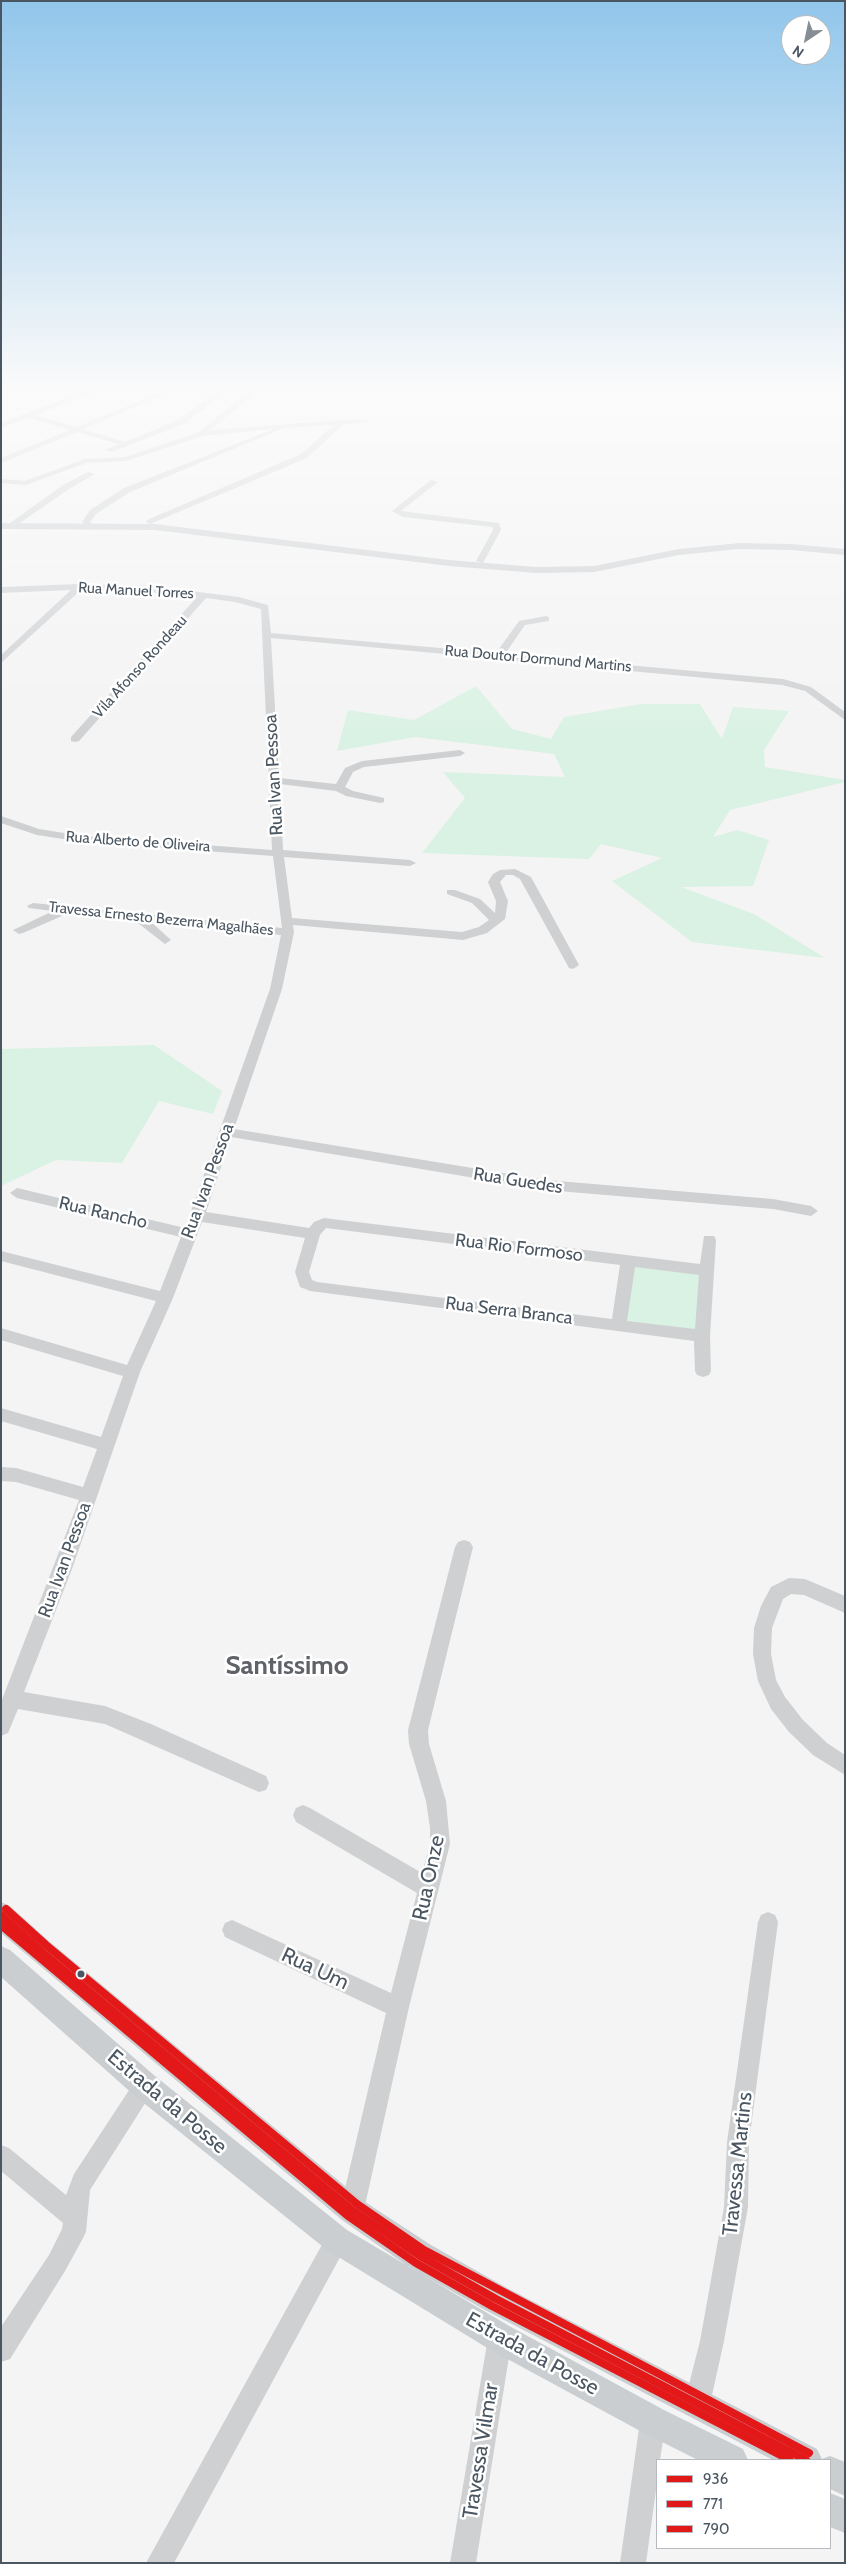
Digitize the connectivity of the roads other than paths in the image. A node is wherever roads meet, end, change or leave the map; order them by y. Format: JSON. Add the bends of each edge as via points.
{"nodes":[{"id":1,"x":41,"y":505,"type":"edge"},
{"id":2,"x":106,"y":505,"type":"edge"},
{"id":3,"x":187,"y":505,"type":"edge"},
{"id":4,"x":404,"y":505,"type":"edge"},
{"id":5,"x":88,"y":521,"type":"junction"},
{"id":6,"x":1,"y":522,"type":"edge"},
{"id":7,"x":145,"y":522,"type":"junction"},
{"id":8,"x":14,"y":523,"type":"junction"},
{"id":9,"x":1,"y":526,"type":"edge"},
{"id":10,"x":845,"y":548,"type":"edge"},
{"id":11,"x":845,"y":552,"type":"edge"},
{"id":12,"x":480,"y":561,"type":"junction"},
{"id":13,"x":78,"y":587,"type":"junction"},
{"id":14,"x":1,"y":590,"type":"edge"},
{"id":15,"x":204,"y":595,"type":"junction"},
{"id":16,"x":266,"y":612,"type":"joint"},
{"id":17,"x":546,"y":619,"type":"dead end"},
{"id":18,"x":267,"y":635,"type":"junction"},
{"id":19,"x":499,"y":655,"type":"junction"},
{"id":20,"x":1,"y":660,"type":"edge"},
{"id":21,"x":845,"y":717,"type":"edge"},
{"id":22,"x":75,"y":739,"type":"dead end"},
{"id":23,"x":460,"y":753,"type":"dead end"},
{"id":24,"x":274,"y":780,"type":"junction"},
{"id":25,"x":339,"y":788,"type":"junction"},
{"id":26,"x":380,"y":800,"type":"dead end"},
{"id":27,"x":1,"y":819,"type":"edge"},
{"id":28,"x":278,"y":853,"type":"junction"},
{"id":29,"x":410,"y":863,"type":"dead end"},
{"id":30,"x":451,"y":892,"type":"dead end"},
{"id":31,"x":34,"y":906,"type":"dead end"},
{"id":32,"x":70,"y":908,"type":"junction"},
{"id":33,"x":138,"y":916,"type":"junction"},
{"id":34,"x":497,"y":922,"type":"junction"},
{"id":35,"x":288,"y":926,"type":"junction"},
{"id":36,"x":19,"y":930,"type":"dead end"},
{"id":37,"x":165,"y":940,"type":"dead end"},
{"id":38,"x":573,"y":965,"type":"dead end"},
{"id":39,"x":226,"y":1132,"type":"junction"},
{"id":40,"x":17,"y":1193,"type":"dead end"},
{"id":41,"x":812,"y":1212,"type":"dead end"},
{"id":42,"x":197,"y":1216,"type":"junction"},
{"id":43,"x":190,"y":1234,"type":"junction"},
{"id":44,"x":313,"y":1234,"type":"junction"},
{"id":45,"x":709,"y":1240,"type":"dead end"},
{"id":46,"x":1,"y":1256,"type":"edge"},
{"id":47,"x":628,"y":1261,"type":"junction"},
{"id":48,"x":706,"y":1270,"type":"junction"},
{"id":49,"x":165,"y":1298,"type":"junction"},
{"id":50,"x":619,"y":1326,"type":"junction"},
{"id":51,"x":1,"y":1334,"type":"edge"},
{"id":52,"x":702,"y":1336,"type":"junction"},
{"id":53,"x":703,"y":1371,"type":"dead end"},
{"id":54,"x":132,"y":1372,"type":"junction"},
{"id":55,"x":1,"y":1414,"type":"edge"},
{"id":56,"x":105,"y":1445,"type":"junction"},
{"id":57,"x":1,"y":1474,"type":"edge"},
{"id":58,"x":88,"y":1496,"type":"junction"},
{"id":59,"x":464,"y":1547,"type":"dead end"},
{"id":60,"x":845,"y":1605,"type":"edge"},
{"id":61,"x":12,"y":1699,"type":"junction"},
{"id":62,"x":1,"y":1727,"type":"edge"},
{"id":63,"x":845,"y":1766,"type":"edge"},
{"id":64,"x":259,"y":1782,"type":"dead end"},
{"id":65,"x":302,"y":1815,"type":"dead end"},
{"id":66,"x":429,"y":1888,"type":"junction"},
{"id":67,"x":1,"y":1915,"type":"edge"},
{"id":68,"x":768,"y":1922,"type":"dead end"},
{"id":69,"x":232,"y":1930,"type":"dead end"},
{"id":70,"x":1,"y":1959,"type":"edge"},
{"id":71,"x":398,"y":2007,"type":"junction"},
{"id":72,"x":145,"y":2086,"type":"junction"},
{"id":73,"x":1,"y":2156,"type":"edge"},
{"id":74,"x":352,"y":2210,"type":"junction"},
{"id":75,"x":75,"y":2218,"type":"junction"},
{"id":76,"x":337,"y":2240,"type":"junction"},
{"id":77,"x":500,"y":2338,"type":"junction"},
{"id":78,"x":1,"y":2350,"type":"edge"},
{"id":79,"x":697,"y":2404,"type":"junction"},
{"id":80,"x":653,"y":2421,"type":"junction"},
{"id":81,"x":730,"y":2459,"type":"edge"},
{"id":82,"x":804,"y":2459,"type":"edge"},
{"id":83,"x":831,"y":2473,"type":"edge"},
{"id":84,"x":845,"y":2480,"type":"edge"},
{"id":85,"x":831,"y":2510,"type":"edge"},
{"id":86,"x":845,"y":2517,"type":"edge"},
{"id":87,"x":159,"y":2563,"type":"edge"},
{"id":88,"x":463,"y":2563,"type":"edge"},
{"id":89,"x":633,"y":2563,"type":"edge"}],
"edges":[{"from":1,"to":8,"type":"street"},
{"from":2,"to":5,"type":"street"},
{"from":3,"to":7,"type":"street"},
{"from":4,"to":12,"type":"street","via":[[396,511],[403,515],[496,525],[497,530]]},
{"from":5,"to":7,"type":"main road"},
{"from":5,"to":8,"type":"main road"},
{"from":5,"to":9,"type":"main road"},
{"from":5,"to":11,"type":"main road","via":[[155,526],[439,562],[536,570],[594,569],[679,552],[739,546]]},
{"from":6,"to":8,"type":"main road"},
{"from":7,"to":12,"type":"main road"},
{"from":10,"to":12,"type":"main road","via":[[751,541],[685,547],[580,565],[539,566]]},
{"from":13,"to":14,"type":"street","name":"Rua Manuel Torres"},
{"from":13,"to":15,"type":"street","name":"Rua Manuel Torres","via":[[149,589]]},
{"from":13,"to":20,"type":"street"},
{"from":15,"to":16,"type":"street","name":"Rua Manuel Torres","via":[[251,602],[264,607]]},
{"from":15,"to":22,"type":"street","name":"Vila Afonso Rondeau"},
{"from":16,"to":18,"type":"street","name":"Rua Ivan Pessoa"},
{"from":17,"to":19,"type":"street","via":[[522,622]]},
{"from":18,"to":19,"type":"street","name":"Rua Doutor Dormund Martins"},
{"from":18,"to":24,"type":"street","name":"Rua Ivan Pessoa"},
{"from":19,"to":21,"type":"street","name":"Rua Doutor Dormund Martins","via":[[784,682],[808,689]]},
{"from":23,"to":25,"type":"street","via":[[362,764],[349,770]]},
{"from":24,"to":25,"type":"street"},
{"from":24,"to":28,"type":"street","name":"Rua Ivan Pessoa"},
{"from":25,"to":26,"type":"street","via":[[350,794]]},
{"from":27,"to":28,"type":"street","name":"Rua Alberto de Oliveira","via":[[58,836]]},
{"from":28,"to":29,"type":"street","name":"Rua Alberto de Oliveira"},
{"from":28,"to":35,"type":"street","name":"Rua Ivan Pessoa"},
{"from":30,"to":34,"type":"street","via":[[476,901]]},
{"from":31,"to":32,"type":"street","name":"Travessa Ernesto Bezerra Magalhães"},
{"from":32,"to":33,"type":"street","name":"Travessa Ernesto Bezerra Magalhães"},
{"from":32,"to":36,"type":"street"},
{"from":33,"to":35,"type":"street","name":"Travessa Ernesto Bezerra Magalhães"},
{"from":33,"to":37,"type":"street"},
{"from":34,"to":35,"type":"street","name":"Travessa Ernesto Bezerra Magalhães","via":[[473,934],[450,937]]},
{"from":34,"to":38,"type":"street","via":[[503,907],[495,879],[504,872],[523,875]]},
{"from":35,"to":39,"type":"street","name":"Rua Ivan Pessoa","via":[[276,989]]},
{"from":39,"to":41,"type":"street","name":"Rua Guedes","via":[[554,1186],[772,1204]]},
{"from":39,"to":42,"type":"street","name":"Rua Ivan Pessoa"},
{"from":40,"to":43,"type":"street","name":"Rua Rancho"},
{"from":42,"to":43,"type":"street","name":"Rua Ivan Pessoa"},
{"from":42,"to":44,"type":"street"},
{"from":43,"to":49,"type":"street","name":"Rua Ivan Pessoa"},
{"from":44,"to":47,"type":"street","name":"Rua Rio Formoso","via":[[319,1226],[333,1224]]},
{"from":44,"to":50,"type":"street","name":"Rua Serra Branca","via":[[302,1272],[305,1283],[315,1287]]},
{"from":45,"to":48,"type":"street"},
{"from":46,"to":49,"type":"street"},
{"from":47,"to":48,"type":"street","name":"Rua Rio Formoso"},
{"from":47,"to":50,"type":"street"},
{"from":48,"to":52,"type":"street"},
{"from":49,"to":54,"type":"street","name":"Rua Ivan Pessoa"},
{"from":50,"to":52,"type":"street","name":"Rua Serra Branca"},
{"from":51,"to":54,"type":"street"},
{"from":52,"to":53,"type":"street"},
{"from":54,"to":56,"type":"street","name":"Rua Ivan Pessoa"},
{"from":55,"to":56,"type":"street"},
{"from":56,"to":58,"type":"street","name":"Rua Ivan Pessoa"},
{"from":57,"to":58,"type":"street","via":[[16,1475]]},
{"from":58,"to":61,"type":"street","name":"Rua Ivan Pessoa","via":[[63,1570]]},
{"from":59,"to":66,"type":"street","name":"Rua Onze","via":[[418,1730],[440,1828],[440,1844]]},
{"from":60,"to":63,"type":"street","via":[[805,1587],[789,1586],[777,1593],[764,1628],[762,1654],[767,1681],[778,1703],[820,1749]]},
{"from":61,"to":62,"type":"street","name":"Rua Ivan Pessoa"},
{"from":61,"to":64,"type":"street","via":[[104,1715]]},
{"from":65,"to":66,"type":"street"},
{"from":66,"to":71,"type":"street","name":"Rua Onze"},
{"from":67,"to":74,"type":"main road","name":"Estrada da Posse"},
{"from":68,"to":79,"type":"street","name":"Travessa Martins","via":[[738,2142],[736,2206],[712,2341]]},
{"from":69,"to":71,"type":"street","name":"Rua Um"},
{"from":70,"to":72,"type":"main road","name":"Estrada da Posse"},
{"from":71,"to":74,"type":"street","name":"Rua Onze"},
{"from":72,"to":75,"type":"street","via":[[82,2182]]},
{"from":72,"to":76,"type":"main road","name":"Estrada da Posse"},
{"from":73,"to":75,"type":"street"},
{"from":74,"to":79,"type":"main road","name":"Estrada da Posse","via":[[420,2256]]},
{"from":75,"to":78,"type":"street","via":[[74,2232],[57,2263]]},
{"from":76,"to":77,"type":"main road","name":"Estrada da Posse"},
{"from":76,"to":87,"type":"street"},
{"from":77,"to":80,"type":"main road","name":"Estrada da Posse"},
{"from":77,"to":88,"type":"street","name":"Travessa Vilmar"},
{"from":79,"to":82,"type":"main road","name":"Estrada da Posse"},
{"from":80,"to":81,"type":"main road","name":"Estrada da Posse"},
{"from":80,"to":89,"type":"street"},
{"from":83,"to":84,"type":"main road"},
{"from":85,"to":86,"type":"main road"}]}
